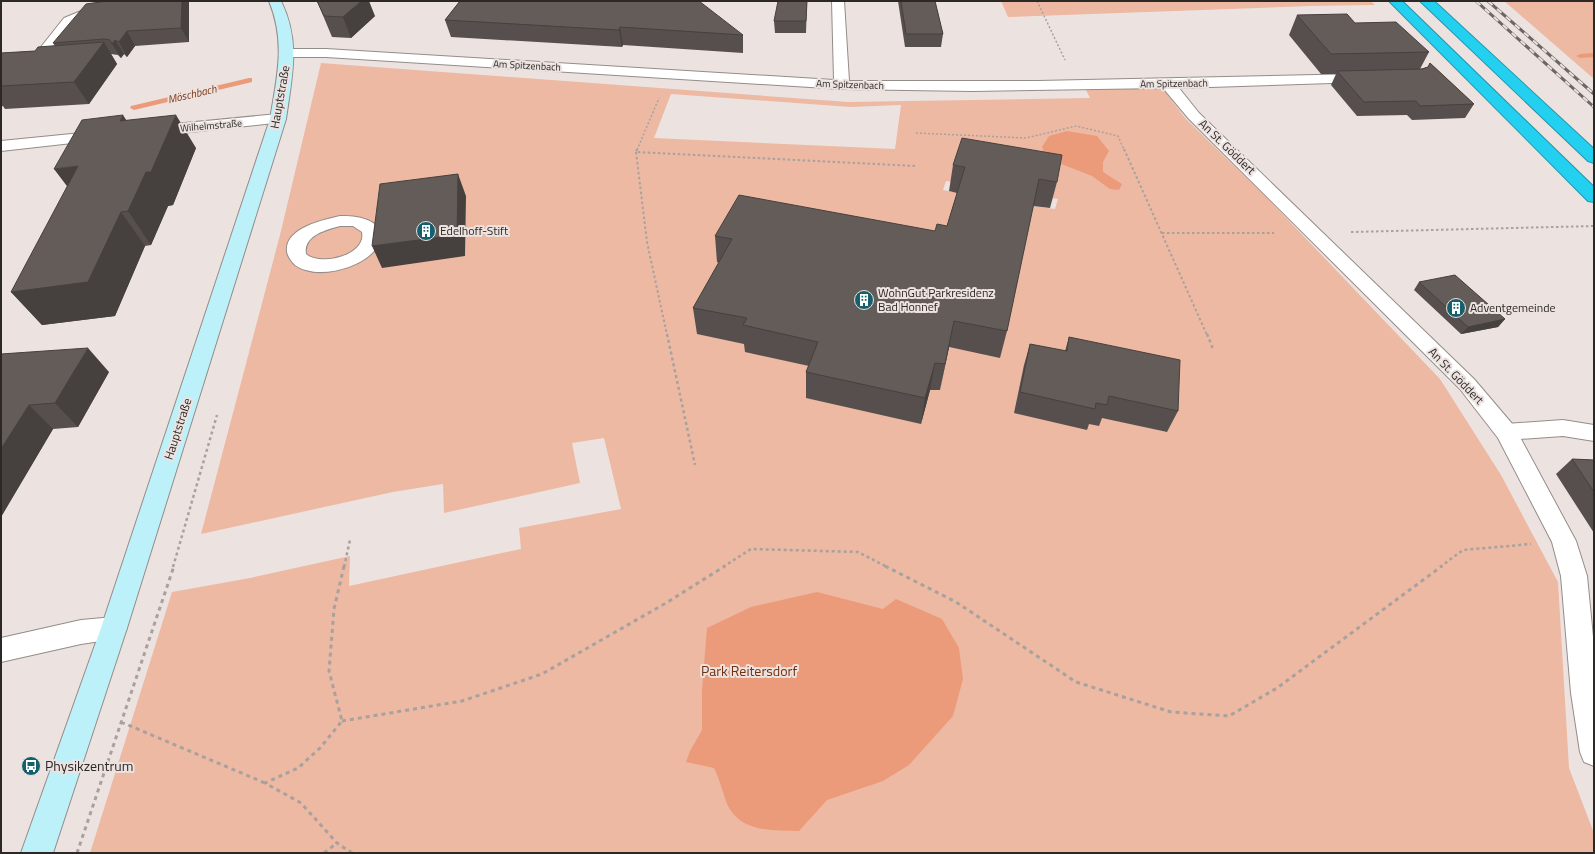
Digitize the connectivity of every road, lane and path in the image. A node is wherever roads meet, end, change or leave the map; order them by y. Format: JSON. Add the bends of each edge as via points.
{"nodes":[{"id":1,"x":117,"y":1,"type":"edge"},
{"id":2,"x":274,"y":1,"type":"edge"},
{"id":3,"x":838,"y":1,"type":"edge"},
{"id":4,"x":1038,"y":1,"type":"edge"},
{"id":5,"x":1395,"y":1,"type":"edge"},
{"id":6,"x":1426,"y":1,"type":"edge"},
{"id":7,"x":287,"y":53,"type":"junction"},
{"id":8,"x":50,"y":64,"type":"edge"},
{"id":9,"x":34,"y":65,"type":"junction"},
{"id":10,"x":19,"y":66,"type":"edge"},
{"id":11,"x":669,"y":73,"type":"junction"},
{"id":12,"x":1374,"y":78,"type":"edge"},
{"id":13,"x":1167,"y":83,"type":"junction"},
{"id":14,"x":842,"y":85,"type":"junction"},
{"id":15,"x":1076,"y":85,"type":"junction"},
{"id":16,"x":278,"y":119,"type":"junction"},
{"id":17,"x":137,"y":132,"type":"edge"},
{"id":18,"x":916,"y":133,"type":"dead end"},
{"id":19,"x":113,"y":135,"type":"edge"},
{"id":20,"x":1,"y":146,"type":"edge"},
{"id":21,"x":636,"y":152,"type":"junction"},
{"id":22,"x":1594,"y":158,"type":"edge"},
{"id":23,"x":916,"y":166,"type":"dead end"},
{"id":24,"x":1594,"y":197,"type":"edge"},
{"id":25,"x":1594,"y":226,"type":"edge"},
{"id":26,"x":1162,"y":233,"type":"junction"},
{"id":27,"x":1315,"y":233,"type":"junction"},
{"id":28,"x":1213,"y":349,"type":"dead end"},
{"id":29,"x":1506,"y":432,"type":"junction"},
{"id":30,"x":1594,"y":433,"type":"edge"},
{"id":31,"x":695,"y":465,"type":"dead end"},
{"id":32,"x":350,"y":540,"type":"dead end"},
{"id":33,"x":1564,"y":542,"type":"junction"},
{"id":34,"x":114,"y":628,"type":"junction"},
{"id":35,"x":1,"y":650,"type":"edge"},
{"id":36,"x":342,"y":721,"type":"junction"},
{"id":37,"x":115,"y":726,"type":"dead end"},
{"id":38,"x":1594,"y":752,"type":"edge"},
{"id":39,"x":266,"y":783,"type":"junction"},
{"id":40,"x":337,"y":843,"type":"junction"},
{"id":41,"x":37,"y":853,"type":"edge"},
{"id":42,"x":324,"y":853,"type":"edge"},
{"id":43,"x":352,"y":853,"type":"edge"}],
"edges":[{"from":1,"to":9,"type":"lane","via":[[117,10],[82,15],[69,21]]},
{"from":2,"to":7,"type":"main road","name":"Hauptstraße","via":[[286,35]]},
{"from":3,"to":14,"type":"street"},
{"from":4,"to":15,"type":"path"},
{"from":5,"to":24,"type":"highway"},
{"from":6,"to":22,"type":"highway"},
{"from":7,"to":11,"type":"street","name":"Am Spitzenbach","via":[[326,53]]},
{"from":7,"to":16,"type":"main road","name":"Hauptstraße"},
{"from":8,"to":9,"type":"lane"},
{"from":9,"to":10,"type":"lane"},
{"from":11,"to":14,"type":"street","name":"Am Spitzenbach"},
{"from":11,"to":21,"type":"path"},
{"from":12,"to":13,"type":"street","name":"Am Spitzenbach"},
{"from":13,"to":15,"type":"street","name":"Am Spitzenbach"},
{"from":13,"to":27,"type":"street","name":"An St. Göddert","via":[[1194,116]]},
{"from":14,"to":15,"type":"street","name":"Am Spitzenbach"},
{"from":16,"to":17,"type":"street","name":"Wilhelmstraße"},
{"from":16,"to":34,"type":"main road","name":"Hauptstraße"},
{"from":18,"to":26,"type":"path","via":[[1026,138],[1076,126],[1118,136]]},
{"from":19,"to":20,"type":"street"},
{"from":21,"to":23,"type":"path"},
{"from":21,"to":31,"type":"path","via":[[647,242]]},
{"from":25,"to":27,"type":"path"},
{"from":26,"to":27,"type":"path"},
{"from":26,"to":28,"type":"path"},
{"from":27,"to":29,"type":"street","name":"An St. Göddert","via":[[1467,384]]},
{"from":29,"to":30,"type":"lane","via":[[1563,428]]},
{"from":29,"to":33,"type":"street","name":"An St. Göddert"},
{"from":32,"to":36,"type":"path","via":[[334,609],[329,671]]},
{"from":33,"to":36,"type":"path","via":[[1463,550],[1277,688],[1229,716],[1171,712],[1076,682],[956,602],[858,552],[751,549],[666,603],[542,674],[462,701]]},
{"from":33,"to":38,"type":"street","name":"An St. Göddert","via":[[1574,576],[1585,693]]},
{"from":34,"to":35,"type":"lane","via":[[81,632]]},
{"from":34,"to":41,"type":"main road","name":"Hauptstraße"},
{"from":36,"to":39,"type":"path","via":[[320,748],[298,768]]},
{"from":37,"to":39,"type":"path","via":[[121,722]]},
{"from":39,"to":40,"type":"path","via":[[301,803]]},
{"from":40,"to":42,"type":"path"},
{"from":40,"to":43,"type":"path"}]}
